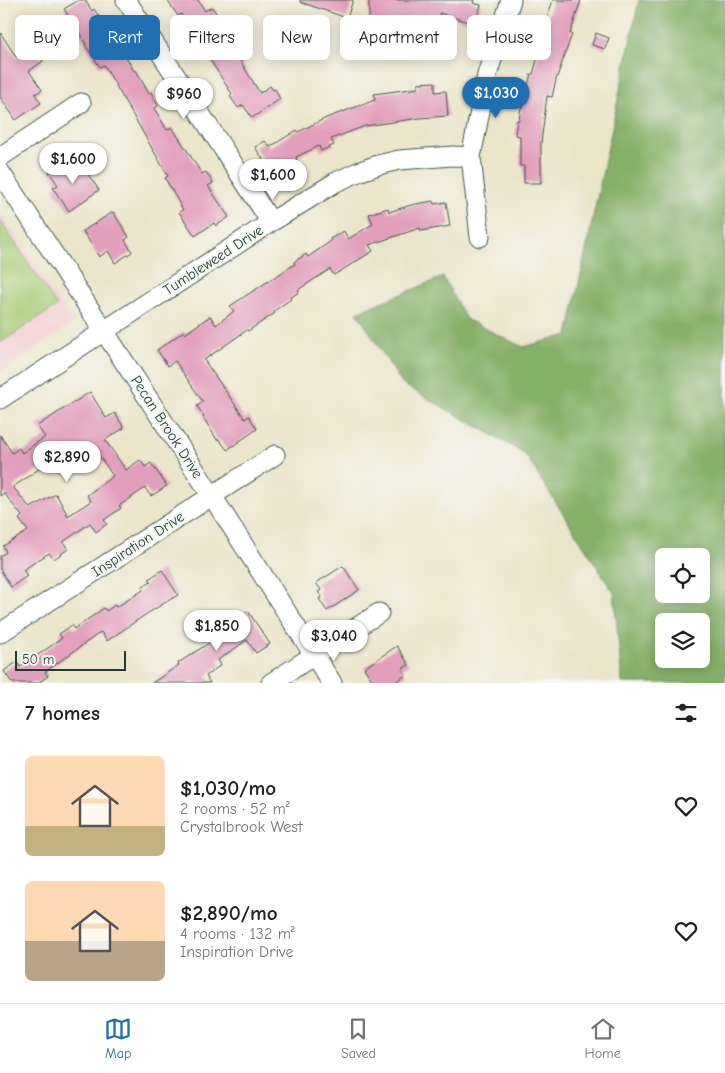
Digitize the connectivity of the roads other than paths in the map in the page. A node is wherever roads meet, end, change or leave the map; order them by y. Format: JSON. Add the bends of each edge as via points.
{"nodes":[{"id":1,"x":126,"y":0,"type":"edge"},
{"id":2,"x":511,"y":0,"type":"edge"},
{"id":3,"x":81,"y":103,"type":"dead end"},
{"id":4,"x":0,"y":157,"type":"edge"},
{"id":5,"x":471,"y":157,"type":"junction"},
{"id":6,"x":0,"y":172,"type":"edge"},
{"id":7,"x":271,"y":222,"type":"junction"},
{"id":8,"x":480,"y":237,"type":"dead end"},
{"id":9,"x":104,"y":332,"type":"junction"},
{"id":10,"x":0,"y":399,"type":"edge"},
{"id":11,"x":275,"y":455,"type":"dead end"},
{"id":12,"x":212,"y":496,"type":"junction"},
{"id":13,"x":379,"y":613,"type":"dead end"},
{"id":14,"x":0,"y":633,"type":"edge"},
{"id":15,"x":313,"y":655,"type":"junction"},
{"id":16,"x":271,"y":683,"type":"edge"},
{"id":17,"x":332,"y":683,"type":"edge"}],
"edges":[{"from":1,"to":7,"type":"street"},
{"from":2,"to":5,"type":"street","via":[[487,75]]},
{"from":3,"to":4,"type":"street"},
{"from":5,"to":7,"type":"street","name":"Tumbleweed Drive","via":[[407,159],[378,165],[336,182]]},
{"from":5,"to":8,"type":"street"},
{"from":6,"to":9,"type":"street","name":"Pecan Brook Drive"},
{"from":7,"to":9,"type":"street","name":"Tumbleweed Drive"},
{"from":9,"to":10,"type":"street","name":"Tumbleweed Drive"},
{"from":9,"to":12,"type":"street","name":"Pecan Brook Drive"},
{"from":11,"to":12,"type":"street","name":"Inspiration Drive"},
{"from":12,"to":14,"type":"street","name":"Inspiration Drive"},
{"from":12,"to":15,"type":"street","name":"Pecan Brook Drive"},
{"from":13,"to":15,"type":"street"},
{"from":15,"to":16,"type":"street"},
{"from":15,"to":17,"type":"street","name":"Pecan Brook Drive"}]}
